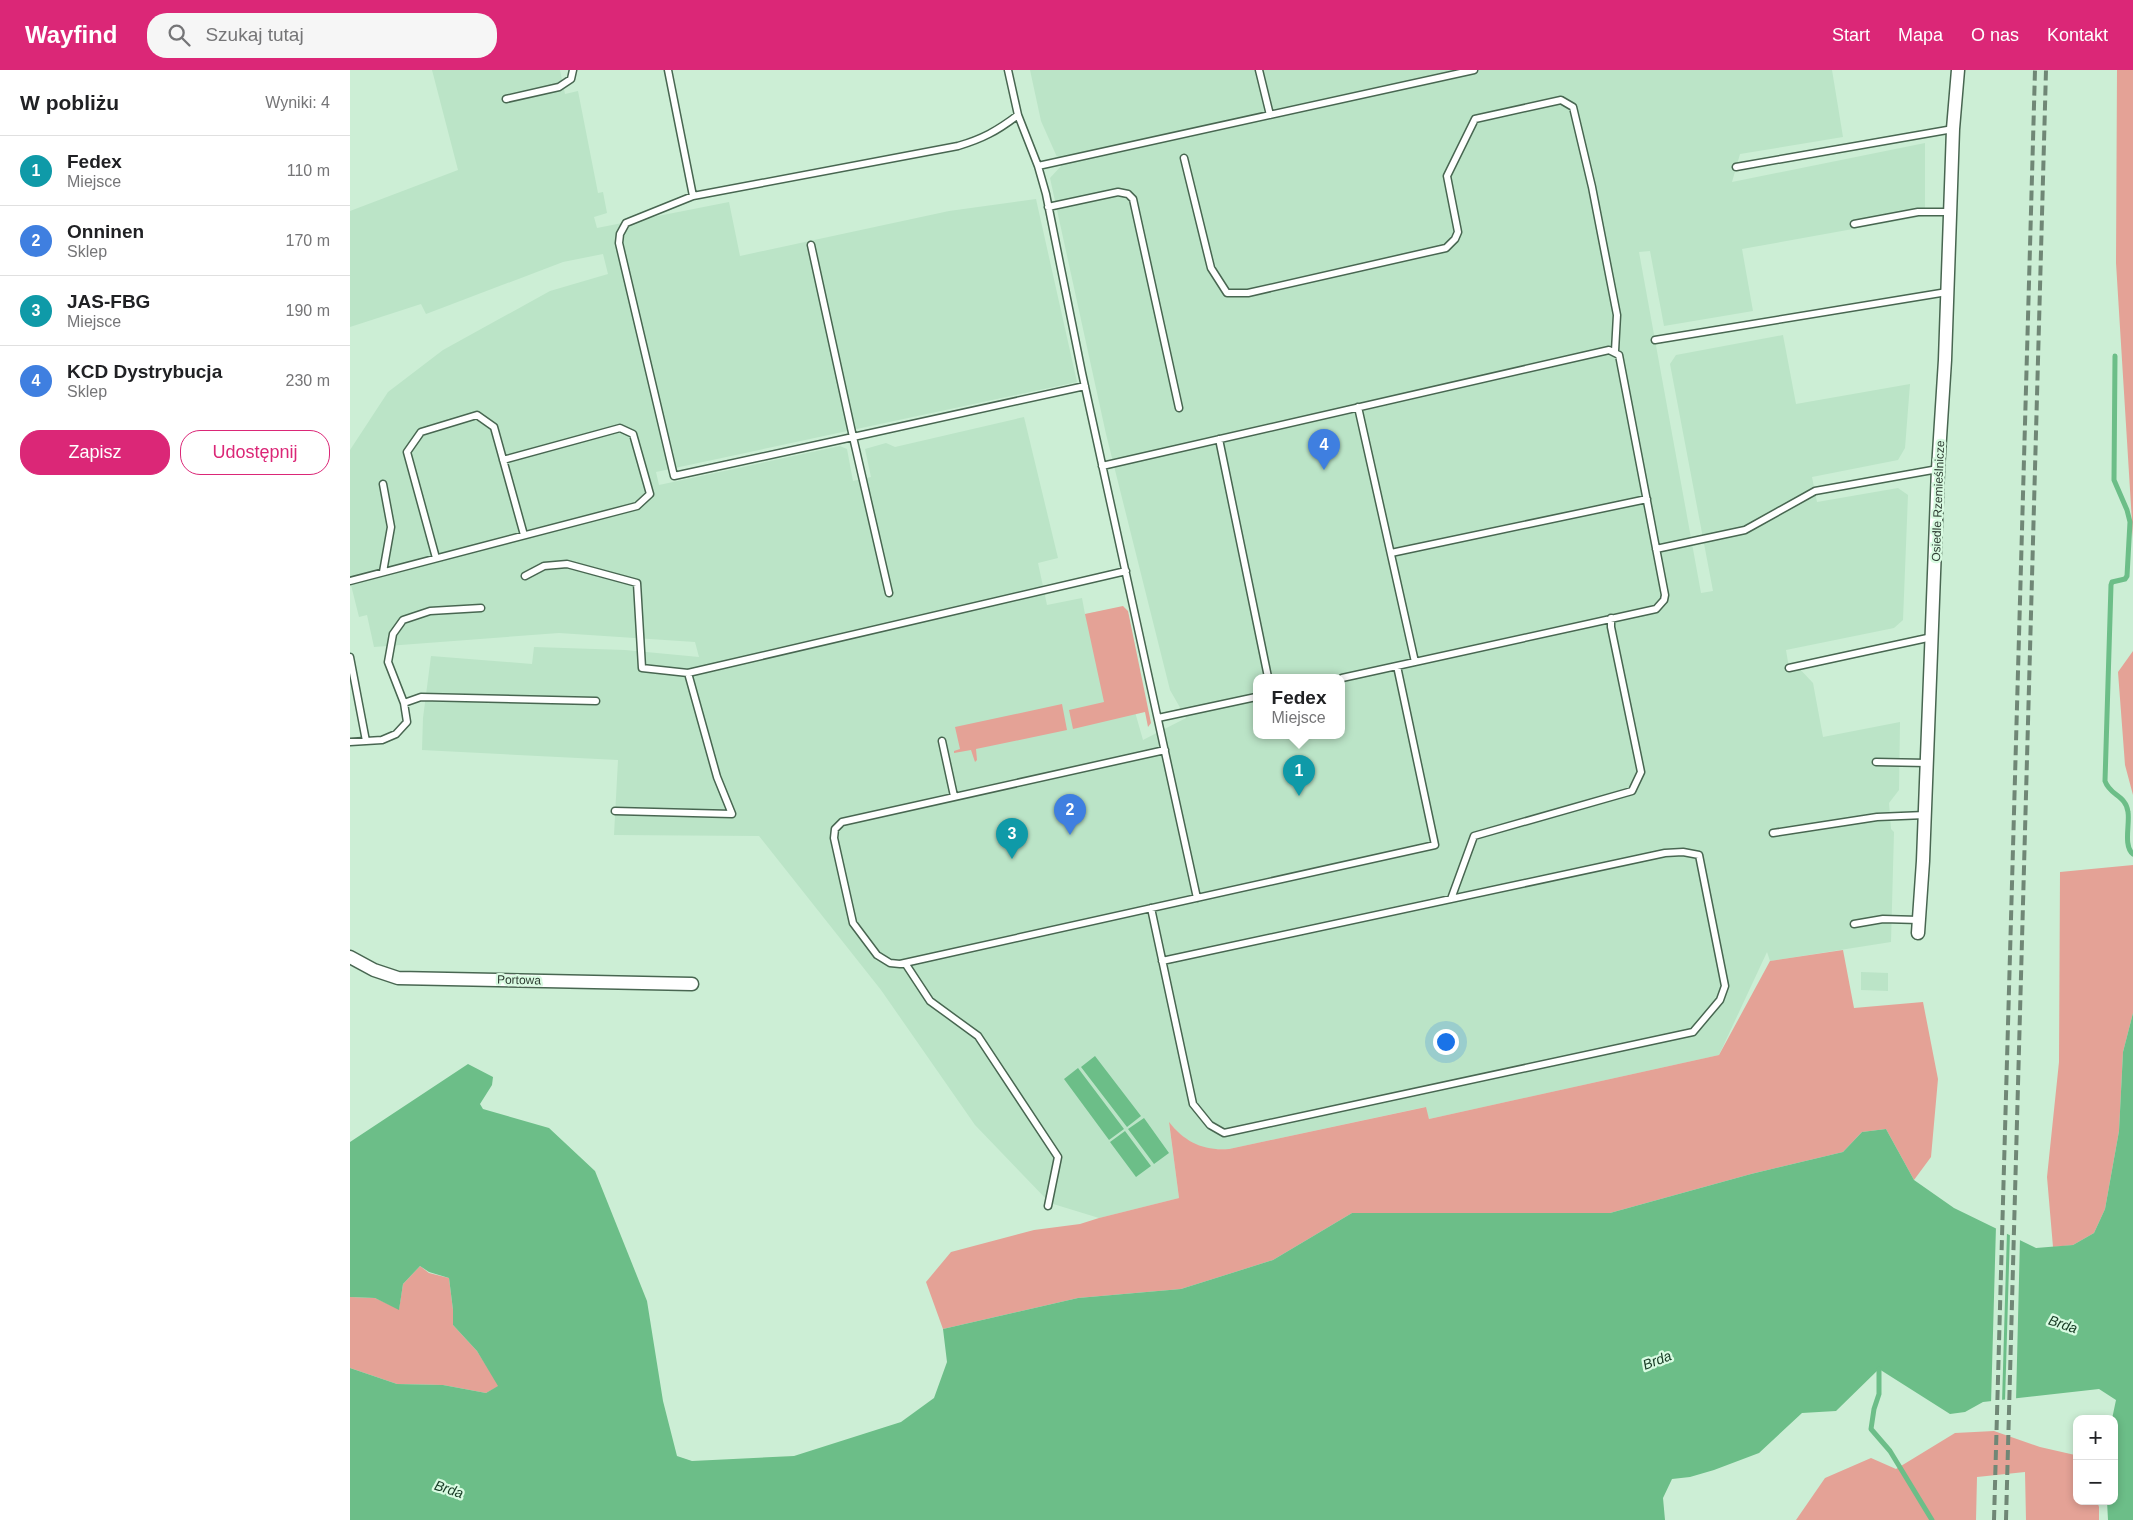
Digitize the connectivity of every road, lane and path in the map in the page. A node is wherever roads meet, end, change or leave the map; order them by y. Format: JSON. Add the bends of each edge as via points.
{"nodes":[{"id":1,"x":572,"y":70,"type":"edge"},
{"id":2,"x":668,"y":70,"type":"edge"},
{"id":3,"x":1008,"y":70,"type":"edge"},
{"id":4,"x":1259,"y":70,"type":"edge"},
{"id":5,"x":1474,"y":70,"type":"edge"},
{"id":6,"x":1958,"y":70,"type":"edge"},
{"id":7,"x":506,"y":100,"type":"dead end"},
{"id":8,"x":1270,"y":115,"type":"junction"},
{"id":9,"x":1018,"y":116,"type":"junction"},
{"id":10,"x":1953,"y":129,"type":"junction"},
{"id":11,"x":1184,"y":158,"type":"dead end"},
{"id":12,"x":1038,"y":166,"type":"junction"},
{"id":13,"x":1736,"y":167,"type":"dead end"},
{"id":14,"x":693,"y":196,"type":"junction"},
{"id":15,"x":1048,"y":207,"type":"junction"},
{"id":16,"x":1950,"y":212,"type":"junction"},
{"id":17,"x":1854,"y":224,"type":"dead end"},
{"id":18,"x":811,"y":245,"type":"dead end"},
{"id":19,"x":1947,"y":292,"type":"junction"},
{"id":20,"x":1655,"y":340,"type":"dead end"},
{"id":21,"x":1615,"y":351,"type":"junction"},
{"id":22,"x":1085,"y":386,"type":"junction"},
{"id":23,"x":1358,"y":407,"type":"junction"},
{"id":24,"x":1179,"y":408,"type":"dead end"},
{"id":25,"x":852,"y":437,"type":"junction"},
{"id":26,"x":1219,"y":439,"type":"junction"},
{"id":27,"x":503,"y":460,"type":"junction"},
{"id":28,"x":1102,"y":466,"type":"junction"},
{"id":29,"x":1938,"y":468,"type":"junction"},
{"id":30,"x":383,"y":484,"type":"dead end"},
{"id":31,"x":1647,"y":500,"type":"junction"},
{"id":32,"x":524,"y":535,"type":"junction"},
{"id":33,"x":1656,"y":549,"type":"junction"},
{"id":34,"x":1391,"y":553,"type":"junction"},
{"id":35,"x":436,"y":558,"type":"junction"},
{"id":36,"x":1126,"y":571,"type":"junction"},
{"id":37,"x":383,"y":572,"type":"junction"},
{"id":38,"x":525,"y":576,"type":"dead end"},
{"id":39,"x":350,"y":581,"type":"edge"},
{"id":40,"x":889,"y":594,"type":"dead end"},
{"id":41,"x":481,"y":608,"type":"dead end"},
{"id":42,"x":1611,"y":618,"type":"junction"},
{"id":43,"x":1933,"y":637,"type":"junction"},
{"id":44,"x":350,"y":657,"type":"edge"},
{"id":45,"x":1415,"y":662,"type":"junction"},
{"id":46,"x":1397,"y":666,"type":"junction"},
{"id":47,"x":1789,"y":668,"type":"dead end"},
{"id":48,"x":688,"y":673,"type":"junction"},
{"id":49,"x":1267,"y":674,"type":"edge"},
{"id":50,"x":1345,"y":677,"type":"edge"},
{"id":51,"x":1253,"y":698,"type":"edge"},
{"id":52,"x":596,"y":701,"type":"dead end"},
{"id":53,"x":404,"y":703,"type":"junction"},
{"id":54,"x":1158,"y":718,"type":"junction"},
{"id":55,"x":366,"y":741,"type":"junction"},
{"id":56,"x":942,"y":741,"type":"dead end"},
{"id":57,"x":350,"y":742,"type":"edge"},
{"id":58,"x":1165,"y":750,"type":"junction"},
{"id":59,"x":1876,"y":762,"type":"dead end"},
{"id":60,"x":1927,"y":763,"type":"junction"},
{"id":61,"x":954,"y":796,"type":"junction"},
{"id":62,"x":615,"y":812,"type":"dead end"},
{"id":63,"x":1924,"y":815,"type":"junction"},
{"id":64,"x":1773,"y":833,"type":"dead end"},
{"id":65,"x":1197,"y":898,"type":"junction"},
{"id":66,"x":1451,"y":899,"type":"junction"},
{"id":67,"x":1151,"y":908,"type":"junction"},
{"id":68,"x":1854,"y":924,"type":"dead end"},
{"id":69,"x":1919,"y":927,"type":"joint"},
{"id":70,"x":350,"y":957,"type":"edge"},
{"id":71,"x":1162,"y":961,"type":"junction"},
{"id":72,"x":905,"y":963,"type":"junction"},
{"id":73,"x":692,"y":984,"type":"dead end"},
{"id":74,"x":1048,"y":1206,"type":"dead end"}],
"edges":[{"from":1,"to":7,"type":"lane","via":[[571,79],[559,87]]},
{"from":2,"to":14,"type":"lane"},
{"from":3,"to":9,"type":"lane"},
{"from":4,"to":8,"type":"lane"},
{"from":5,"to":8,"type":"lane"},
{"from":6,"to":10,"type":"street","name":"Osiedle Rzemieślnicze"},
{"from":8,"to":12,"type":"lane"},
{"from":9,"to":12,"type":"lane"},
{"from":9,"to":14,"type":"lane","via":[[982,139],[958,146]]},
{"from":10,"to":13,"type":"lane"},
{"from":10,"to":16,"type":"street","name":"Osiedle Rzemieślnicze"},
{"from":11,"to":21,"type":"lane","via":[[1211,268],[1227,293],[1248,293],[1446,248],[1458,232],[1447,176],[1476,119],[1561,100],[1573,107],[1592,187],[1617,315]]},
{"from":12,"to":15,"type":"lane"},
{"from":14,"to":25,"type":"lane","via":[[626,223],[619,243],[674,476]]},
{"from":15,"to":22,"type":"lane"},
{"from":15,"to":24,"type":"lane","via":[[1118,192],[1133,199]]},
{"from":16,"to":17,"type":"lane","via":[[1918,212]]},
{"from":16,"to":19,"type":"street","name":"Osiedle Rzemieślnicze"},
{"from":18,"to":25,"type":"lane"},
{"from":19,"to":20,"type":"lane"},
{"from":19,"to":29,"type":"street","name":"Osiedle Rzemieślnicze"},
{"from":21,"to":23,"type":"lane"},
{"from":21,"to":31,"type":"lane","via":[[1619,355]]},
{"from":22,"to":25,"type":"lane"},
{"from":22,"to":28,"type":"lane"},
{"from":23,"to":26,"type":"lane"},
{"from":23,"to":34,"type":"lane"},
{"from":25,"to":40,"type":"lane"},
{"from":26,"to":28,"type":"lane"},
{"from":26,"to":49,"type":"lane"},
{"from":27,"to":32,"type":"lane"},
{"from":27,"to":32,"type":"lane","via":[[620,428],[633,434],[650,494],[637,506]]},
{"from":27,"to":35,"type":"lane","via":[[494,427],[477,415],[421,432],[407,452]]},
{"from":28,"to":36,"type":"lane"},
{"from":29,"to":33,"type":"lane","via":[[1815,491],[1745,530]]},
{"from":29,"to":43,"type":"street","name":"Osiedle Rzemieślnicze"},
{"from":30,"to":37,"type":"lane","via":[[391,527]]},
{"from":31,"to":33,"type":"lane"},
{"from":31,"to":34,"type":"lane"},
{"from":32,"to":35,"type":"lane"},
{"from":33,"to":42,"type":"lane","via":[[1664,600],[1656,609]]},
{"from":34,"to":45,"type":"lane"},
{"from":35,"to":37,"type":"lane"},
{"from":36,"to":48,"type":"lane"},
{"from":36,"to":54,"type":"lane"},
{"from":37,"to":39,"type":"lane"},
{"from":38,"to":48,"type":"lane","via":[[544,566],[567,564],[636,583],[642,668]]},
{"from":41,"to":53,"type":"lane","via":[[430,612],[403,620],[392,634],[388,662]]},
{"from":42,"to":45,"type":"lane"},
{"from":42,"to":66,"type":"lane","via":[[1641,772],[1632,791],[1474,836]]},
{"from":43,"to":47,"type":"lane"},
{"from":43,"to":60,"type":"street","name":"Osiedle Rzemieślnicze"},
{"from":44,"to":55,"type":"lane"},
{"from":45,"to":46,"type":"lane"},
{"from":46,"to":50,"type":"lane"},
{"from":46,"to":65,"type":"lane","via":[[1435,845]]},
{"from":48,"to":62,"type":"lane","via":[[717,777],[732,814]]},
{"from":51,"to":54,"type":"lane"},
{"from":52,"to":53,"type":"lane","via":[[420,697]]},
{"from":53,"to":55,"type":"lane","via":[[407,722],[396,734],[382,740]]},
{"from":54,"to":58,"type":"lane"},
{"from":55,"to":57,"type":"lane"},
{"from":56,"to":61,"type":"lane"},
{"from":58,"to":61,"type":"lane"},
{"from":58,"to":65,"type":"lane"},
{"from":59,"to":60,"type":"lane"},
{"from":60,"to":63,"type":"street","name":"Osiedle Rzemieślnicze"},
{"from":61,"to":72,"type":"lane","via":[[851,819],[835,829],[834,838],[853,923],[877,955],[890,963]]},
{"from":63,"to":64,"type":"lane","via":[[1877,817]]},
{"from":63,"to":69,"type":"street","name":"Osiedle Rzemieślnicze"},
{"from":65,"to":67,"type":"lane"},
{"from":66,"to":71,"type":"lane"},
{"from":66,"to":71,"type":"lane","via":[[1664,853],[1699,855],[1725,986],[1720,1000],[1694,1032],[1224,1133],[1210,1125],[1194,1104]]},
{"from":67,"to":71,"type":"lane"},
{"from":67,"to":72,"type":"lane"},
{"from":68,"to":69,"type":"lane","via":[[1883,919]]},
{"from":70,"to":73,"type":"street","name":"Portowa","via":[[355,962],[398,978]]},
{"from":72,"to":74,"type":"lane","via":[[930,1001],[978,1036],[1058,1156]]}]}
